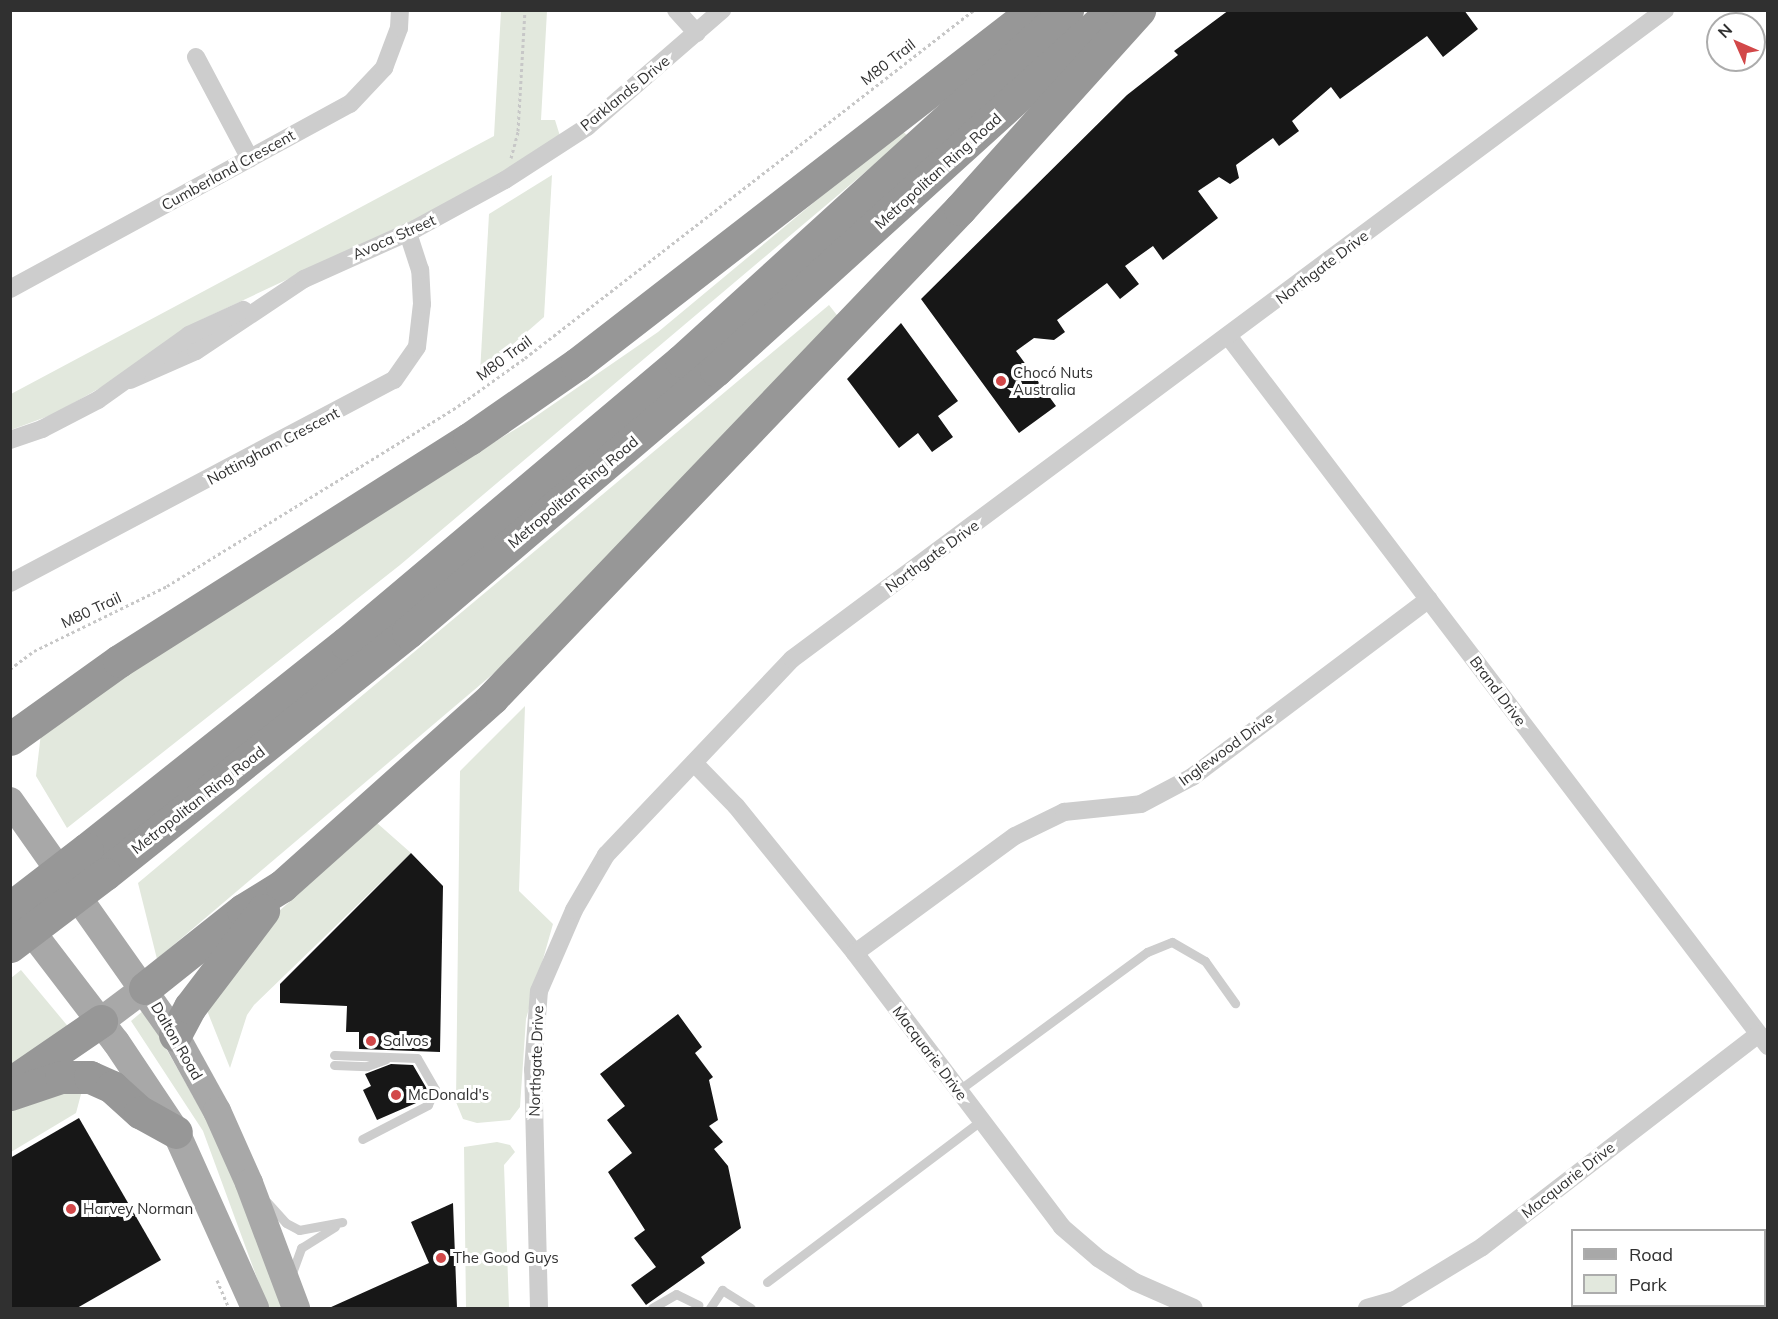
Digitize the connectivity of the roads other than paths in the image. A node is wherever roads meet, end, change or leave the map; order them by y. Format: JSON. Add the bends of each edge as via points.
{"nodes":[{"id":1,"x":400,"y":10,"type":"edge"},
{"id":2,"x":676,"y":10,"type":"edge"},
{"id":3,"x":722,"y":10,"type":"edge"},
{"id":4,"x":1034,"y":10,"type":"edge"},
{"id":5,"x":1066,"y":10,"type":"edge"},
{"id":6,"x":1113,"y":10,"type":"edge"},
{"id":7,"x":1140,"y":10,"type":"edge"},
{"id":8,"x":1665,"y":10,"type":"edge"},
{"id":9,"x":697,"y":33,"type":"junction"},
{"id":10,"x":196,"y":57,"type":"dead end"},
{"id":11,"x":250,"y":159,"type":"junction"},
{"id":12,"x":523,"y":169,"type":"joint"},
{"id":13,"x":408,"y":232,"type":"junction"},
{"id":14,"x":10,"y":289,"type":"edge"},
{"id":15,"x":1228,"y":337,"type":"junction"},
{"id":16,"x":10,"y":440,"type":"edge"},
{"id":17,"x":10,"y":583,"type":"edge"},
{"id":18,"x":1429,"y":599,"type":"junction"},
{"id":19,"x":13,"y":734,"type":"edge"},
{"id":20,"x":694,"y":763,"type":"junction"},
{"id":21,"x":10,"y":801,"type":"edge"},
{"id":22,"x":96,"y":862,"type":"junction"},
{"id":23,"x":282,"y":886,"type":"junction"},
{"id":24,"x":10,"y":906,"type":"edge"},
{"id":25,"x":10,"y":946,"type":"edge"},
{"id":26,"x":855,"y":953,"type":"junction"},
{"id":27,"x":145,"y":988,"type":"junction"},
{"id":28,"x":1235,"y":1003,"type":"dead end"},
{"id":29,"x":101,"y":1021,"type":"junction"},
{"id":30,"x":175,"y":1035,"type":"junction"},
{"id":31,"x":1763,"y":1040,"type":"edge"},
{"id":32,"x":334,"y":1060,"type":"dead end"},
{"id":33,"x":10,"y":1083,"type":"edge"},
{"id":34,"x":958,"y":1090,"type":"junction"},
{"id":35,"x":10,"y":1094,"type":"edge"},
{"id":36,"x":981,"y":1121,"type":"junction"},
{"id":37,"x":176,"y":1132,"type":"junction"},
{"id":38,"x":362,"y":1138,"type":"dead end"},
{"id":39,"x":249,"y":1183,"type":"junction"},
{"id":40,"x":767,"y":1282,"type":"dead end"},
{"id":41,"x":292,"y":1297,"type":"edge"},
{"id":42,"x":699,"y":1305,"type":"dead end"},
{"id":43,"x":255,"y":1308,"type":"edge"},
{"id":44,"x":539,"y":1308,"type":"edge"},
{"id":45,"x":652,"y":1308,"type":"edge"},
{"id":46,"x":710,"y":1308,"type":"edge"},
{"id":47,"x":751,"y":1308,"type":"edge"},
{"id":48,"x":1194,"y":1308,"type":"edge"},
{"id":49,"x":1367,"y":1308,"type":"edge"}],
"edges":[{"from":1,"to":11,"type":"street","name":"Cumberland Crescent","via":[[399,28],[384,68],[350,104]]},
{"from":2,"to":9,"type":"street"},
{"from":3,"to":9,"type":"street","name":"Parklands Drive"},
{"from":4,"to":19,"type":"highway","via":[[577,364],[469,439],[119,661]]},
{"from":5,"to":22,"type":"highway","name":"Metropolitan Ring Road","via":[[681,362],[346,643]]},
{"from":6,"to":22,"type":"highway","name":"Metropolitan Ring Road","via":[[857,245],[408,632]]},
{"from":7,"to":23,"type":"highway","via":[[960,209],[517,673]]},
{"from":8,"to":15,"type":"street","name":"Northgate Drive"},
{"from":9,"to":12,"type":"street","name":"Parklands Drive","via":[[587,126]]},
{"from":10,"to":11,"type":"street"},
{"from":11,"to":14,"type":"street","name":"Cumberland Crescent"},
{"from":12,"to":13,"type":"street","name":"Avoca Street"},
{"from":13,"to":16,"type":"street","name":"Avoca Street","via":[[304,279],[264,302],[196,351],[130,380],[70,416]]},
{"from":13,"to":17,"type":"street","name":"Nottingham Crescent","via":[[420,270],[422,304],[417,347],[394,380]]},
{"from":15,"to":18,"type":"street","name":"Brand Drive"},
{"from":15,"to":20,"type":"street","name":"Northgate Drive","via":[[792,659]]},
{"from":18,"to":26,"type":"street","name":"Inglewood Drive","via":[[1192,777],[1141,804],[1064,812],[1015,836]]},
{"from":18,"to":31,"type":"street","name":"Brand Drive"},
{"from":20,"to":26,"type":"street","name":"Macquarie Drive","via":[[736,806]]},
{"from":20,"to":44,"type":"street","name":"Northgate Drive","via":[[606,855],[574,910],[539,991],[533,1070]]},
{"from":21,"to":27,"type":"main road","name":"Dalton Road"},
{"from":22,"to":24,"type":"highway","name":"Metropolitan Ring Road","bridge":true},
{"from":22,"to":25,"type":"highway","name":"Metropolitan Ring Road","bridge":true},
{"from":23,"to":27,"type":"highway","via":[[243,910]]},
{"from":23,"to":30,"type":"highway","via":[[190,1007]]},
{"from":24,"to":29,"type":"main road"},
{"from":26,"to":34,"type":"street","name":"Macquarie Drive"},
{"from":27,"to":29,"type":"main road"},
{"from":27,"to":30,"type":"main road","name":"Dalton Road"},
{"from":28,"to":34,"type":"lane","via":[[1205,961],[1172,942],[1147,952]]},
{"from":29,"to":33,"type":"highway"},
{"from":29,"to":37,"type":"main road"},
{"from":30,"to":39,"type":"main road","name":"Dalton Road","via":[[217,1111]]},
{"from":31,"to":49,"type":"street","name":"Macquarie Drive","via":[[1482,1247],[1395,1300]]},
{"from":32,"to":38,"type":"lane","via":[[410,1056],[420,1060],[435,1089],[434,1097],[419,1111]]},
{"from":34,"to":36,"type":"street","name":"Macquarie Drive"},
{"from":35,"to":37,"type":"highway","via":[[61,1077],[90,1077],[112,1087],[140,1112]]},
{"from":36,"to":40,"type":"lane"},
{"from":36,"to":48,"type":"street","name":"Macquarie Drive","via":[[1062,1227],[1135,1282]]},
{"from":37,"to":43,"type":"main road"},
{"from":39,"to":41,"type":"main road","name":"Dalton Road"},
{"from":39,"to":41,"type":"lane","via":[[291,1228],[310,1229],[342,1222],[301,1248]]},
{"from":42,"to":45,"type":"lane","via":[[676,1294]]},
{"from":46,"to":47,"type":"lane","via":[[722,1290]]}]}
